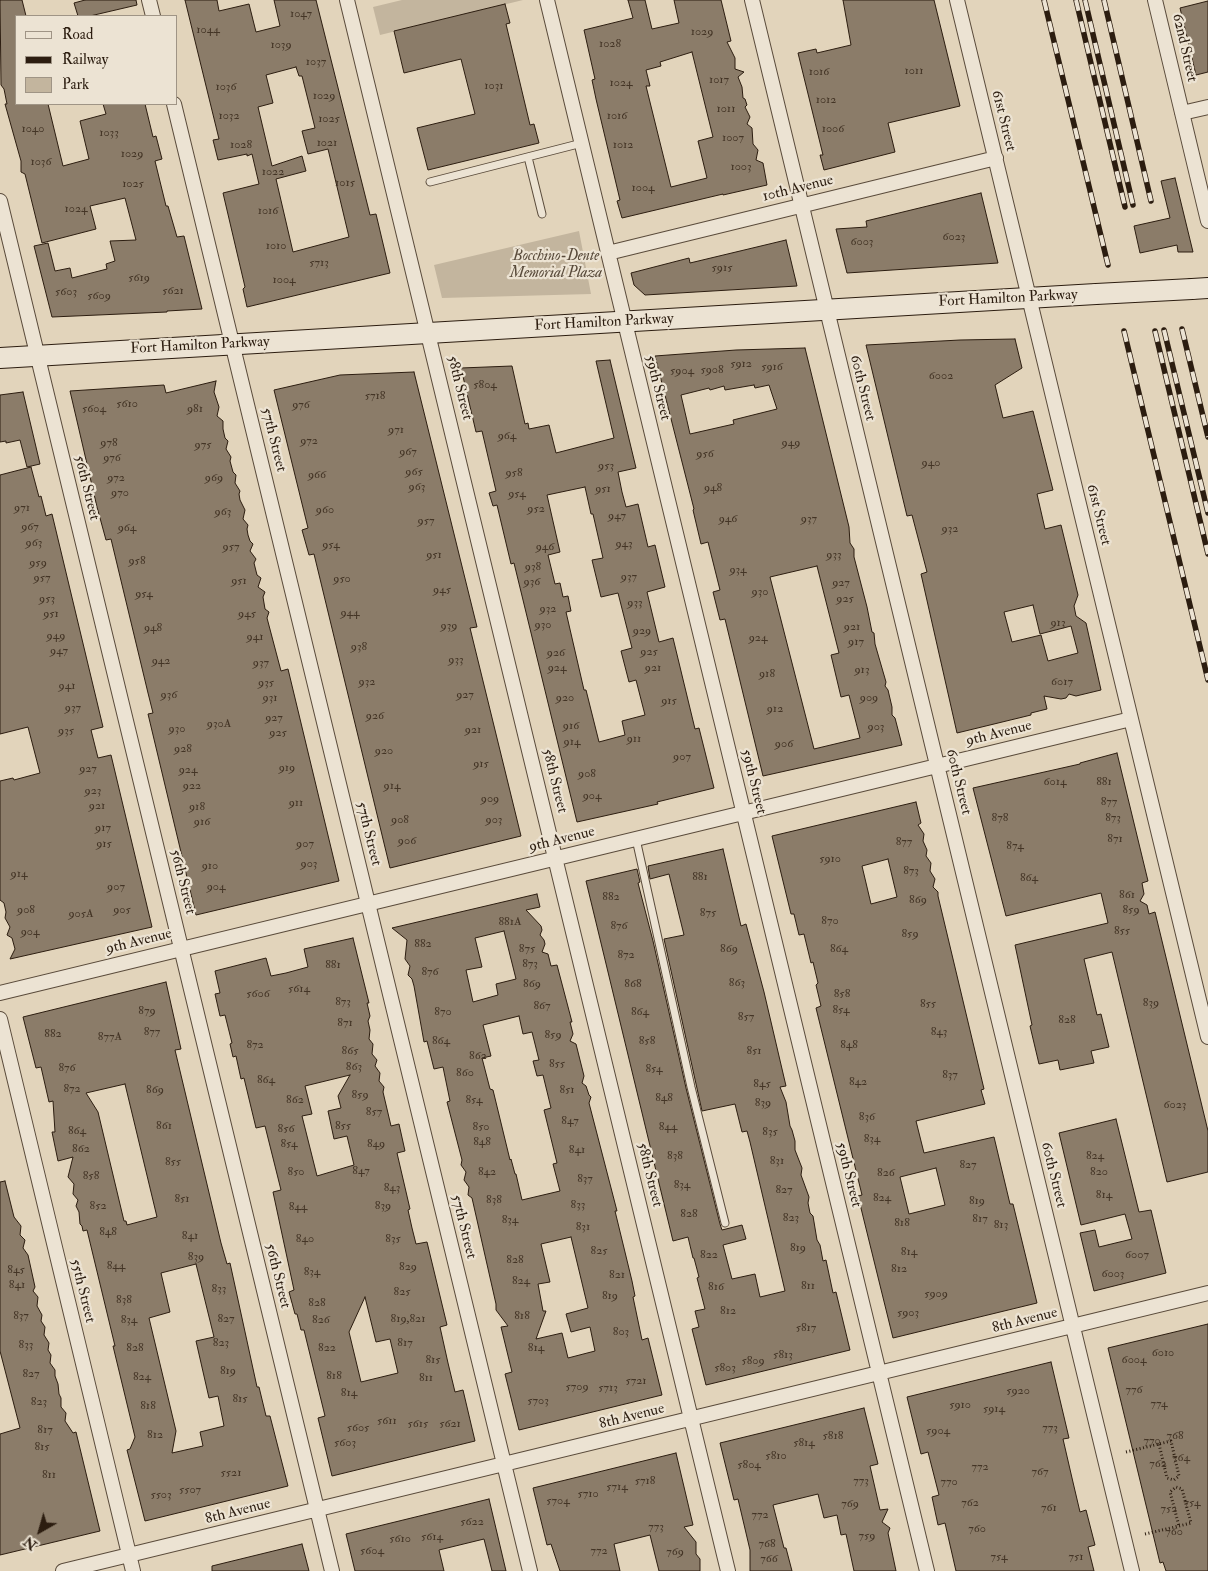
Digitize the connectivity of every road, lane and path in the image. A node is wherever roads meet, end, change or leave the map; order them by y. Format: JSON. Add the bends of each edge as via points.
{"nodes":[{"id":1,"x":149,"y":0,"type":"edge"},
{"id":2,"x":347,"y":0,"type":"edge"},
{"id":3,"x":547,"y":0,"type":"edge"},
{"id":4,"x":752,"y":0,"type":"edge"},
{"id":5,"x":957,"y":0,"type":"edge"},
{"id":6,"x":1155,"y":0,"type":"edge"},
{"id":7,"x":153,"y":15,"type":"edge"},
{"id":8,"x":174,"y":105,"type":"edge"},
{"id":9,"x":1208,"y":107,"type":"edge"},
{"id":10,"x":1182,"y":113,"type":"junction"},
{"id":11,"x":582,"y":143,"type":"junction"},
{"id":12,"x":528,"y":157,"type":"junction"},
{"id":13,"x":996,"y":158,"type":"junction"},
{"id":14,"x":430,"y":182,"type":"dead end"},
{"id":15,"x":0,"y":200,"type":"edge"},
{"id":16,"x":801,"y":205,"type":"junction"},
{"id":17,"x":542,"y":214,"type":"dead end"},
{"id":18,"x":1208,"y":221,"type":"edge"},
{"id":19,"x":608,"y":253,"type":"junction"},
{"id":20,"x":1200,"y":289,"type":"edge"},
{"id":21,"x":1029,"y":298,"type":"junction"},
{"id":22,"x":826,"y":310,"type":"junction"},
{"id":23,"x":625,"y":322,"type":"junction"},
{"id":24,"x":429,"y":333,"type":"junction"},
{"id":25,"x":233,"y":344,"type":"junction"},
{"id":26,"x":38,"y":356,"type":"junction"},
{"id":27,"x":0,"y":358,"type":"edge"},
{"id":28,"x":1131,"y":719,"type":"junction"},
{"id":29,"x":937,"y":766,"type":"junction"},
{"id":30,"x":743,"y":813,"type":"junction"},
{"id":31,"x":636,"y":839,"type":"junction"},
{"id":32,"x":556,"y":858,"type":"junction"},
{"id":33,"x":368,"y":904,"type":"junction"},
{"id":34,"x":181,"y":949,"type":"junction"},
{"id":35,"x":0,"y":992,"type":"edge"},
{"id":36,"x":0,"y":1019,"type":"edge"},
{"id":37,"x":1208,"y":1037,"type":"edge"},
{"id":38,"x":725,"y":1223,"type":"dead end"},
{"id":39,"x":1208,"y":1294,"type":"edge"},
{"id":40,"x":1072,"y":1326,"type":"junction"},
{"id":41,"x":879,"y":1374,"type":"junction"},
{"id":42,"x":691,"y":1419,"type":"junction"},
{"id":43,"x":1159,"y":1444,"type":"junction"},
{"id":44,"x":1126,"y":1452,"type":"dead end"},
{"id":45,"x":504,"y":1464,"type":"junction"},
{"id":46,"x":1174,"y":1480,"type":"junction"},
{"id":47,"x":1176,"y":1487,"type":"junction"},
{"id":48,"x":317,"y":1510,"type":"junction"},
{"id":49,"x":1179,"y":1526,"type":"junction"},
{"id":50,"x":1146,"y":1534,"type":"dead end"},
{"id":51,"x":130,"y":1555,"type":"junction"},
{"id":52,"x":63,"y":1571,"type":"edge"},
{"id":53,"x":134,"y":1571,"type":"edge"},
{"id":54,"x":332,"y":1571,"type":"edge"},
{"id":55,"x":530,"y":1571,"type":"edge"},
{"id":56,"x":728,"y":1571,"type":"edge"},
{"id":57,"x":927,"y":1571,"type":"edge"},
{"id":58,"x":1132,"y":1571,"type":"edge"}],
"edges":[{"from":1,"to":7,"type":"street"},
{"from":2,"to":24,"type":"street","name":"58th Street"},
{"from":3,"to":11,"type":"street","name":"59th Street"},
{"from":4,"to":16,"type":"street","name":"60th Street"},
{"from":5,"to":13,"type":"street","name":"61st Street"},
{"from":6,"to":10,"type":"street","name":"62nd Street"},
{"from":8,"to":25,"type":"street","name":"57th Street"},
{"from":9,"to":10,"type":"street"},
{"from":10,"to":18,"type":"street","name":"62nd Street"},
{"from":11,"to":12,"type":"lane"},
{"from":11,"to":19,"type":"street","name":"59th Street"},
{"from":12,"to":14,"type":"lane"},
{"from":12,"to":17,"type":"lane"},
{"from":13,"to":16,"type":"street","name":"10th Avenue"},
{"from":13,"to":21,"type":"street","name":"61st Street"},
{"from":15,"to":26,"type":"street","name":"56th Street"},
{"from":16,"to":19,"type":"street","name":"10th Avenue"},
{"from":16,"to":22,"type":"street","name":"60th Street"},
{"from":19,"to":23,"type":"street","name":"59th Street"},
{"from":20,"to":21,"type":"main road","name":"Fort Hamilton Parkway","bridge":true},
{"from":21,"to":22,"type":"main road","name":"Fort Hamilton Parkway"},
{"from":21,"to":28,"type":"street","name":"61st Street"},
{"from":22,"to":23,"type":"main road","name":"Fort Hamilton Parkway"},
{"from":22,"to":29,"type":"street","name":"60th Street"},
{"from":23,"to":24,"type":"main road","name":"Fort Hamilton Parkway"},
{"from":23,"to":30,"type":"street","name":"59th Street"},
{"from":24,"to":25,"type":"main road","name":"Fort Hamilton Parkway"},
{"from":24,"to":32,"type":"street","name":"58th Street"},
{"from":25,"to":26,"type":"main road","name":"Fort Hamilton Parkway"},
{"from":25,"to":33,"type":"street","name":"57th Street"},
{"from":26,"to":27,"type":"main road","name":"Fort Hamilton Parkway"},
{"from":26,"to":34,"type":"street","name":"56th Street"},
{"from":28,"to":29,"type":"street","name":"9th Avenue"},
{"from":28,"to":37,"type":"street","name":"61st Street"},
{"from":29,"to":30,"type":"street","name":"9th Avenue"},
{"from":29,"to":40,"type":"street","name":"60th Street"},
{"from":30,"to":31,"type":"street","name":"9th Avenue"},
{"from":30,"to":41,"type":"street","name":"59th Street"},
{"from":31,"to":32,"type":"street","name":"9th Avenue"},
{"from":31,"to":38,"type":"lane"},
{"from":32,"to":33,"type":"street","name":"9th Avenue"},
{"from":32,"to":42,"type":"street","name":"58th Street"},
{"from":33,"to":34,"type":"street","name":"9th Avenue"},
{"from":33,"to":45,"type":"street","name":"57th Street"},
{"from":34,"to":35,"type":"street","name":"9th Avenue"},
{"from":34,"to":48,"type":"street","name":"56th Street"},
{"from":36,"to":51,"type":"street","name":"55th Street"},
{"from":39,"to":40,"type":"street","name":"8th Avenue"},
{"from":40,"to":41,"type":"street","name":"8th Avenue"},
{"from":40,"to":58,"type":"street","name":"60th Street"},
{"from":41,"to":42,"type":"street","name":"8th Avenue"},
{"from":41,"to":57,"type":"street","name":"59th Street"},
{"from":42,"to":45,"type":"street","name":"8th Avenue"},
{"from":42,"to":56,"type":"street","name":"58th Street"},
{"from":43,"to":44,"type":"path"},
{"from":43,"to":46,"type":"path","via":[[1167,1478]]},
{"from":43,"to":46,"type":"path","via":[[1171,1441],[1179,1476]]},
{"from":45,"to":48,"type":"street","name":"8th Avenue"},
{"from":45,"to":55,"type":"street","name":"57th Street"},
{"from":46,"to":47,"type":"path"},
{"from":47,"to":49,"type":"path","via":[[1170,1492]]},
{"from":47,"to":49,"type":"path","via":[[1182,1489],[1190,1523]]},
{"from":48,"to":51,"type":"street","name":"8th Avenue"},
{"from":48,"to":54,"type":"street","name":"56th Street"},
{"from":49,"to":50,"type":"path"},
{"from":51,"to":52,"type":"street","name":"8th Avenue"},
{"from":51,"to":53,"type":"street","name":"55th Street"}]}
